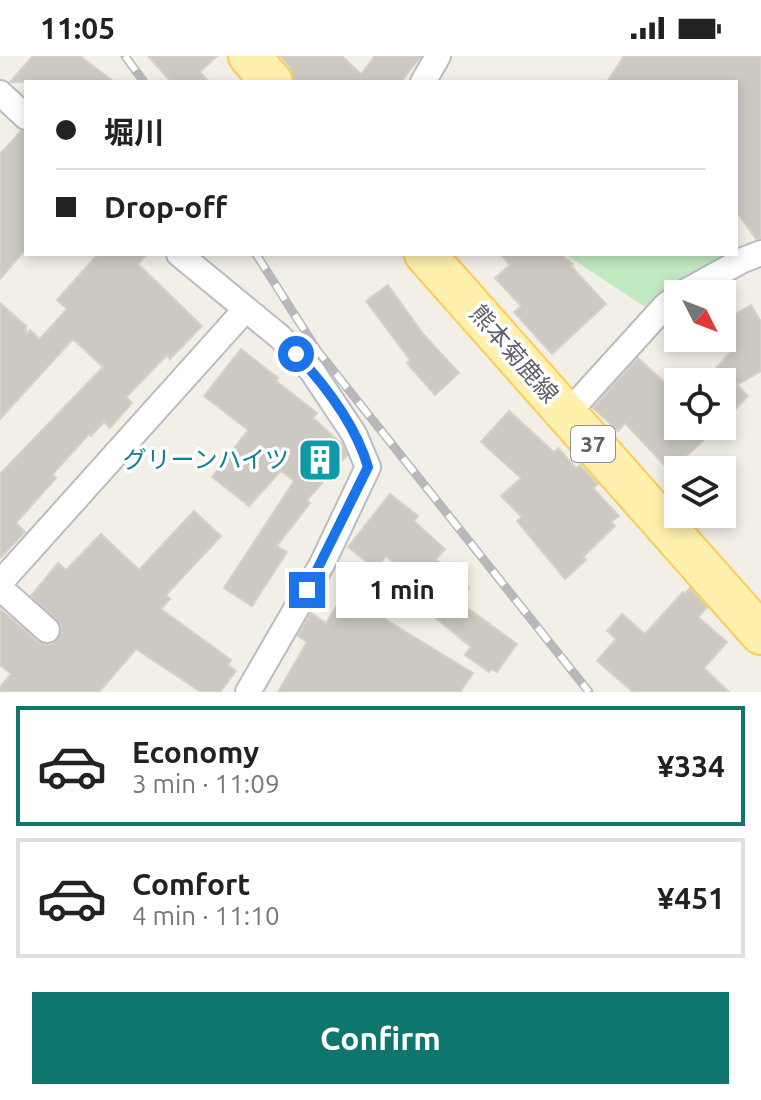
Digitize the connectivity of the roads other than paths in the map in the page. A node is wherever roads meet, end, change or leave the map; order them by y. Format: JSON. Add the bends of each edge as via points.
{"nodes":[{"id":1,"x":249,"y":56,"type":"edge"},
{"id":2,"x":438,"y":56,"type":"edge"},
{"id":3,"x":270,"y":80,"type":"edge"},
{"id":4,"x":424,"y":80,"type":"edge"},
{"id":5,"x":3,"y":101,"type":"edge"},
{"id":6,"x":24,"y":116,"type":"edge"},
{"id":7,"x":747,"y":252,"type":"edge"},
{"id":8,"x":181,"y":256,"type":"edge"},
{"id":9,"x":427,"y":256,"type":"edge"},
{"id":10,"x":703,"y":280,"type":"edge"},
{"id":11,"x":664,"y":309,"type":"edge"},
{"id":12,"x":245,"y":310,"type":"junction"},
{"id":13,"x":567,"y":414,"type":"junction"},
{"id":14,"x":0,"y":586,"type":"edge"},
{"id":15,"x":47,"y":630,"type":"dead end"},
{"id":16,"x":761,"y":634,"type":"edge"},
{"id":17,"x":248,"y":692,"type":"edge"}],
"edges":[{"from":1,"to":3,"type":"main road"},
{"from":2,"to":4,"type":"street"},
{"from":5,"to":6,"type":"street"},
{"from":7,"to":10,"type":"street"},
{"from":8,"to":12,"type":"street"},
{"from":9,"to":13,"type":"main road","name":"熊本菊鹿線","number":"37"},
{"from":11,"to":13,"type":"street"},
{"from":12,"to":14,"type":"street"},
{"from":12,"to":17,"type":"street","via":[[312,371],[354,434],[368,467],[322,564]]},
{"from":13,"to":16,"type":"main road","name":"熊本菊鹿線","number":"37"},
{"from":14,"to":15,"type":"street"}]}
